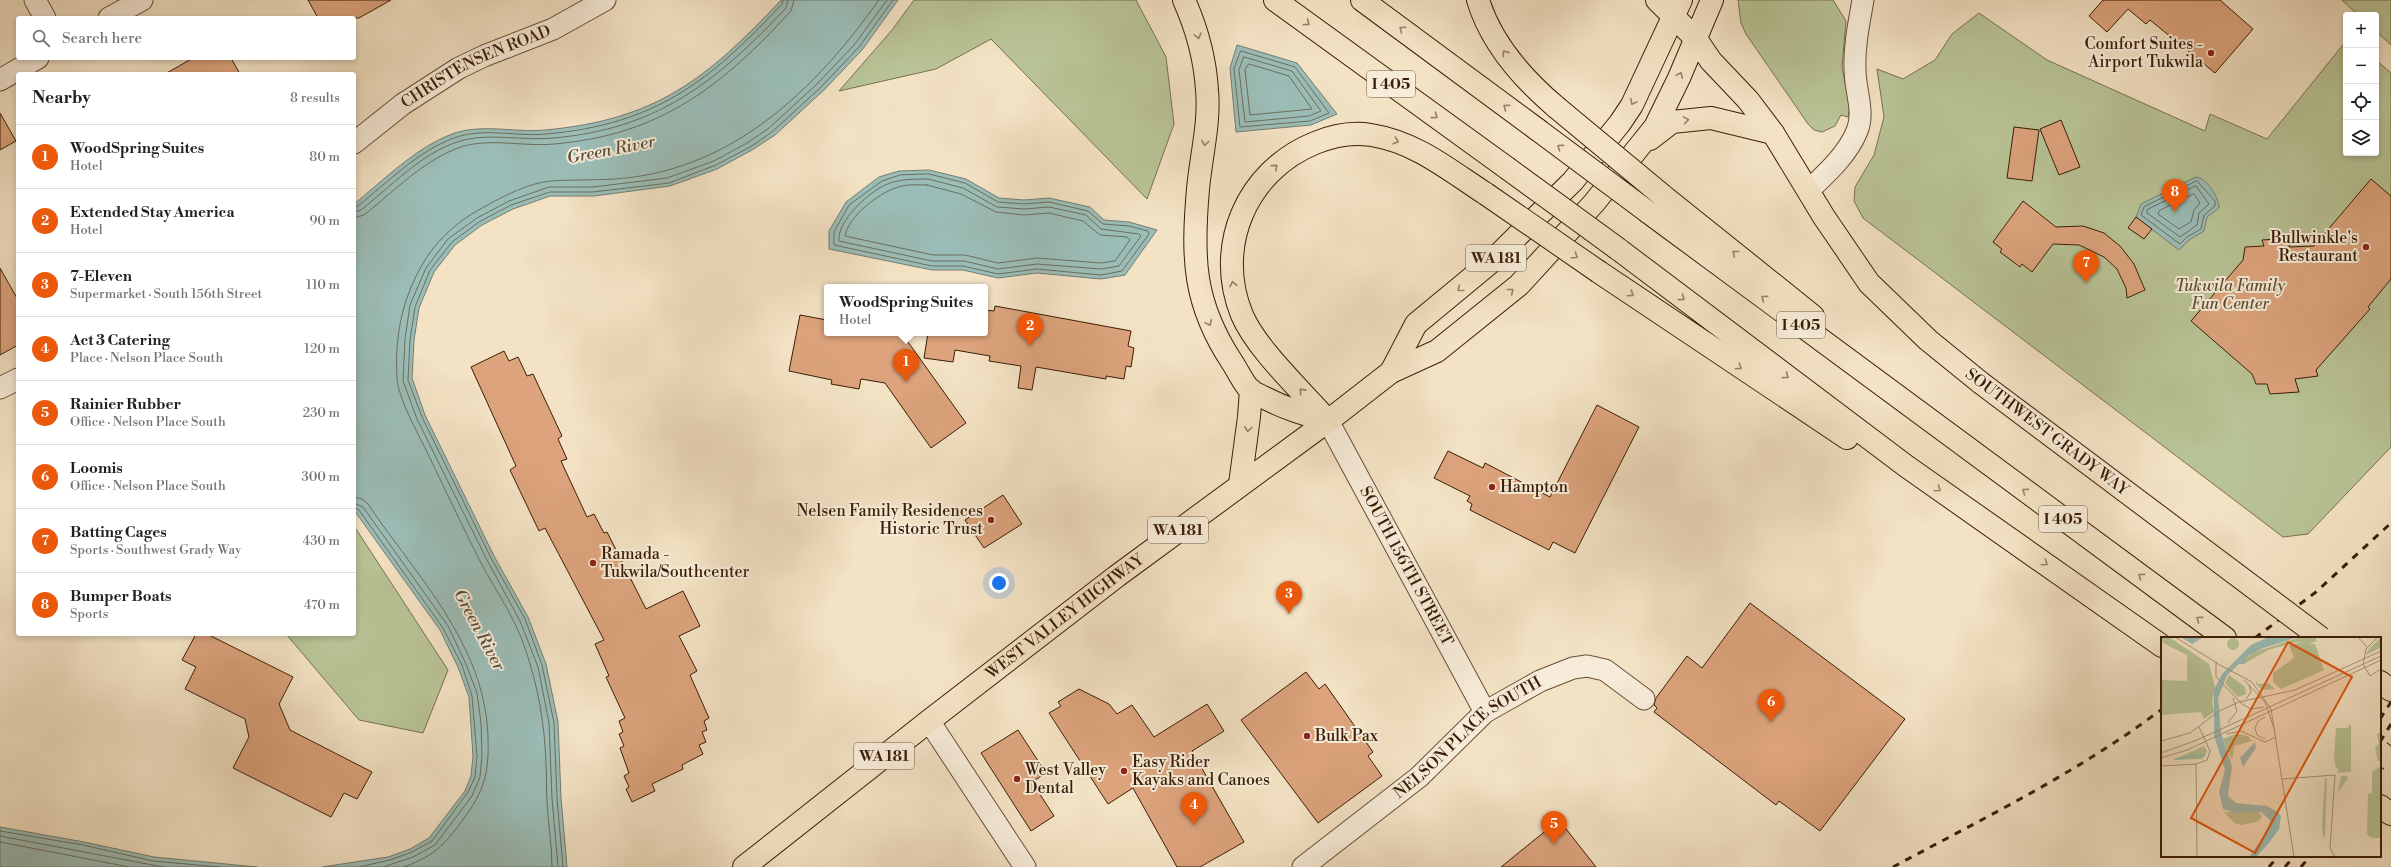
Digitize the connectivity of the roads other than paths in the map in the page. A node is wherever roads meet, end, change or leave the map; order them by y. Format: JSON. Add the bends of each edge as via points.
{"nodes":[{"id":1,"x":35,"y":0,"type":"edge"},
{"id":2,"x":142,"y":0,"type":"edge"},
{"id":3,"x":605,"y":0,"type":"edge"},
{"id":4,"x":1184,"y":0,"type":"edge"},
{"id":5,"x":1275,"y":0,"type":"edge"},
{"id":6,"x":1362,"y":0,"type":"edge"},
{"id":7,"x":1478,"y":0,"type":"edge"},
{"id":8,"x":1657,"y":0,"type":"edge"},
{"id":9,"x":1712,"y":0,"type":"edge"},
{"id":10,"x":1863,"y":0,"type":"edge"},
{"id":11,"x":1678,"y":8,"type":"edge"},
{"id":12,"x":44,"y":16,"type":"edge"},
{"id":13,"x":113,"y":16,"type":"edge"},
{"id":14,"x":1696,"y":39,"type":"junction"},
{"id":15,"x":35,"y":60,"type":"edge"},
{"id":16,"x":0,"y":80,"type":"edge"},
{"id":17,"x":1773,"y":133,"type":"junction"},
{"id":18,"x":356,"y":141,"type":"edge"},
{"id":19,"x":1641,"y":146,"type":"junction"},
{"id":20,"x":1809,"y":190,"type":"junction"},
{"id":21,"x":1391,"y":372,"type":"junction"},
{"id":22,"x":16,"y":380,"type":"edge"},
{"id":23,"x":0,"y":388,"type":"edge"},
{"id":24,"x":1250,"y":390,"type":"junction"},
{"id":25,"x":1328,"y":420,"type":"junction"},
{"id":26,"x":1953,"y":438,"type":"junction"},
{"id":27,"x":1906,"y":466,"type":"junction"},
{"id":28,"x":1240,"y":484,"type":"junction"},
{"id":29,"x":2224,"y":637,"type":"edge"},
{"id":30,"x":2320,"y":637,"type":"edge"},
{"id":31,"x":2154,"y":640,"type":"edge"},
{"id":32,"x":2381,"y":683,"type":"edge"},
{"id":33,"x":2391,"y":690,"type":"edge"},
{"id":34,"x":1644,"y":699,"type":"dead end"},
{"id":35,"x":1485,"y":712,"type":"junction"},
{"id":36,"x":929,"y":721,"type":"junction"},
{"id":37,"x":2381,"y":753,"type":"edge"},
{"id":38,"x":2391,"y":760,"type":"edge"},
{"id":39,"x":2381,"y":807,"type":"edge"},
{"id":40,"x":2391,"y":814,"type":"edge"},
{"id":41,"x":744,"y":867,"type":"edge"},
{"id":42,"x":1025,"y":867,"type":"edge"},
{"id":43,"x":1303,"y":867,"type":"edge"}],
"edges":[{"from":1,"to":12,"type":"street"},
{"from":2,"to":13,"type":"street"},
{"from":3,"to":18,"type":"street","name":"CHRISTENSEN ROAD","via":[[553,29],[459,68],[403,104]]},
{"from":4,"to":24,"type":"main road","one_way":true,"via":[[1201,46],[1207,91],[1207,128],[1198,189],[1196,277],[1207,317],[1217,339]]},
{"from":5,"to":27,"type":"main road","number":"I 405","one_way":true,"bridge":true,"via":[[1618,249]]},
{"from":26,"to":6,"type":"main road","number":"I 405","one_way":true,"bridge":true},
{"from":26,"to":7,"type":"main road","one_way":true,"bridge":true,"via":[[1820,322],[1539,93],[1510,60],[1489,26]]},
{"from":8,"to":11,"type":"main road","name":"SOUTHWEST GRADY WAY"},
{"from":9,"to":14,"type":"main road"},
{"from":10,"to":20,"type":"street","via":[[1855,46],[1860,116],[1857,131],[1841,156]]},
{"from":11,"to":14,"type":"main road","name":"SOUTHWEST GRADY WAY"},
{"from":11,"to":21,"type":"main road","name":"WEST VALLEY HIGHWAY","number":"WA 181","one_way":true,"via":[[1632,105],[1620,123],[1569,185],[1492,262],[1416,324]]},
{"from":14,"to":17,"type":"main road","name":"SOUTHWEST GRADY WAY","via":[[1711,62],[1748,100]]},
{"from":19,"to":14,"type":"main road","one_way":true,"via":[[1654,127]]},
{"from":15,"to":16,"type":"street"},
{"from":19,"to":17,"type":"main road","one_way":true,"via":[[1672,122],[1689,119],[1711,118]]},
{"from":17,"to":20,"type":"main road","name":"SOUTHWEST GRADY WAY"},
{"from":21,"to":19,"type":"main road","name":"WEST VALLEY HIGHWAY","number":"WA 181","one_way":true,"via":[[1437,350],[1519,285],[1594,203]]},
{"from":20,"to":30,"type":"main road","name":"SOUTHWEST GRADY WAY","bridge":true,"via":[[1869,284],[1928,340],[1981,383]]},
{"from":21,"to":25,"type":"main road","name":"WEST VALLEY HIGHWAY","number":"WA 181"},
{"from":22,"to":23,"type":"street"},
{"from":24,"to":25,"type":"main road","via":[[1289,411]]},
{"from":24,"to":28,"type":"main road","one_way":true,"via":[[1250,412]]},
{"from":25,"to":27,"type":"main road","one_way":true,"bridge":true,"via":[[1264,348],[1243,317],[1232,278],[1232,246],[1243,209],[1251,194],[1274,167],[1302,148],[1342,135],[1369,134],[1392,139],[1428,154],[1837,433]]},
{"from":25,"to":28,"type":"main road","name":"WEST VALLEY HIGHWAY","number":"WA 181"},
{"from":25,"to":35,"type":"street","name":"SOUTH 156TH STREET"},
{"from":29,"to":26,"type":"main road","number":"I 405","one_way":true},
{"from":27,"to":31,"type":"main road","number":"I 405","one_way":true},
{"from":28,"to":36,"type":"main road","name":"WEST VALLEY HIGHWAY","number":"WA 181"},
{"from":32,"to":33,"type":"main road"},
{"from":34,"to":35,"type":"street","name":"NELSON PLACE SOUTH","via":[[1605,670],[1587,666],[1573,668],[1540,681]]},
{"from":35,"to":43,"type":"street","name":"NELSON PLACE SOUTH","via":[[1419,777]]},
{"from":36,"to":41,"type":"main road","name":"WEST VALLEY HIGHWAY","number":"WA 181"},
{"from":36,"to":42,"type":"street"},
{"from":37,"to":38,"type":"main road","bridge":true},
{"from":39,"to":40,"type":"main road"}]}
